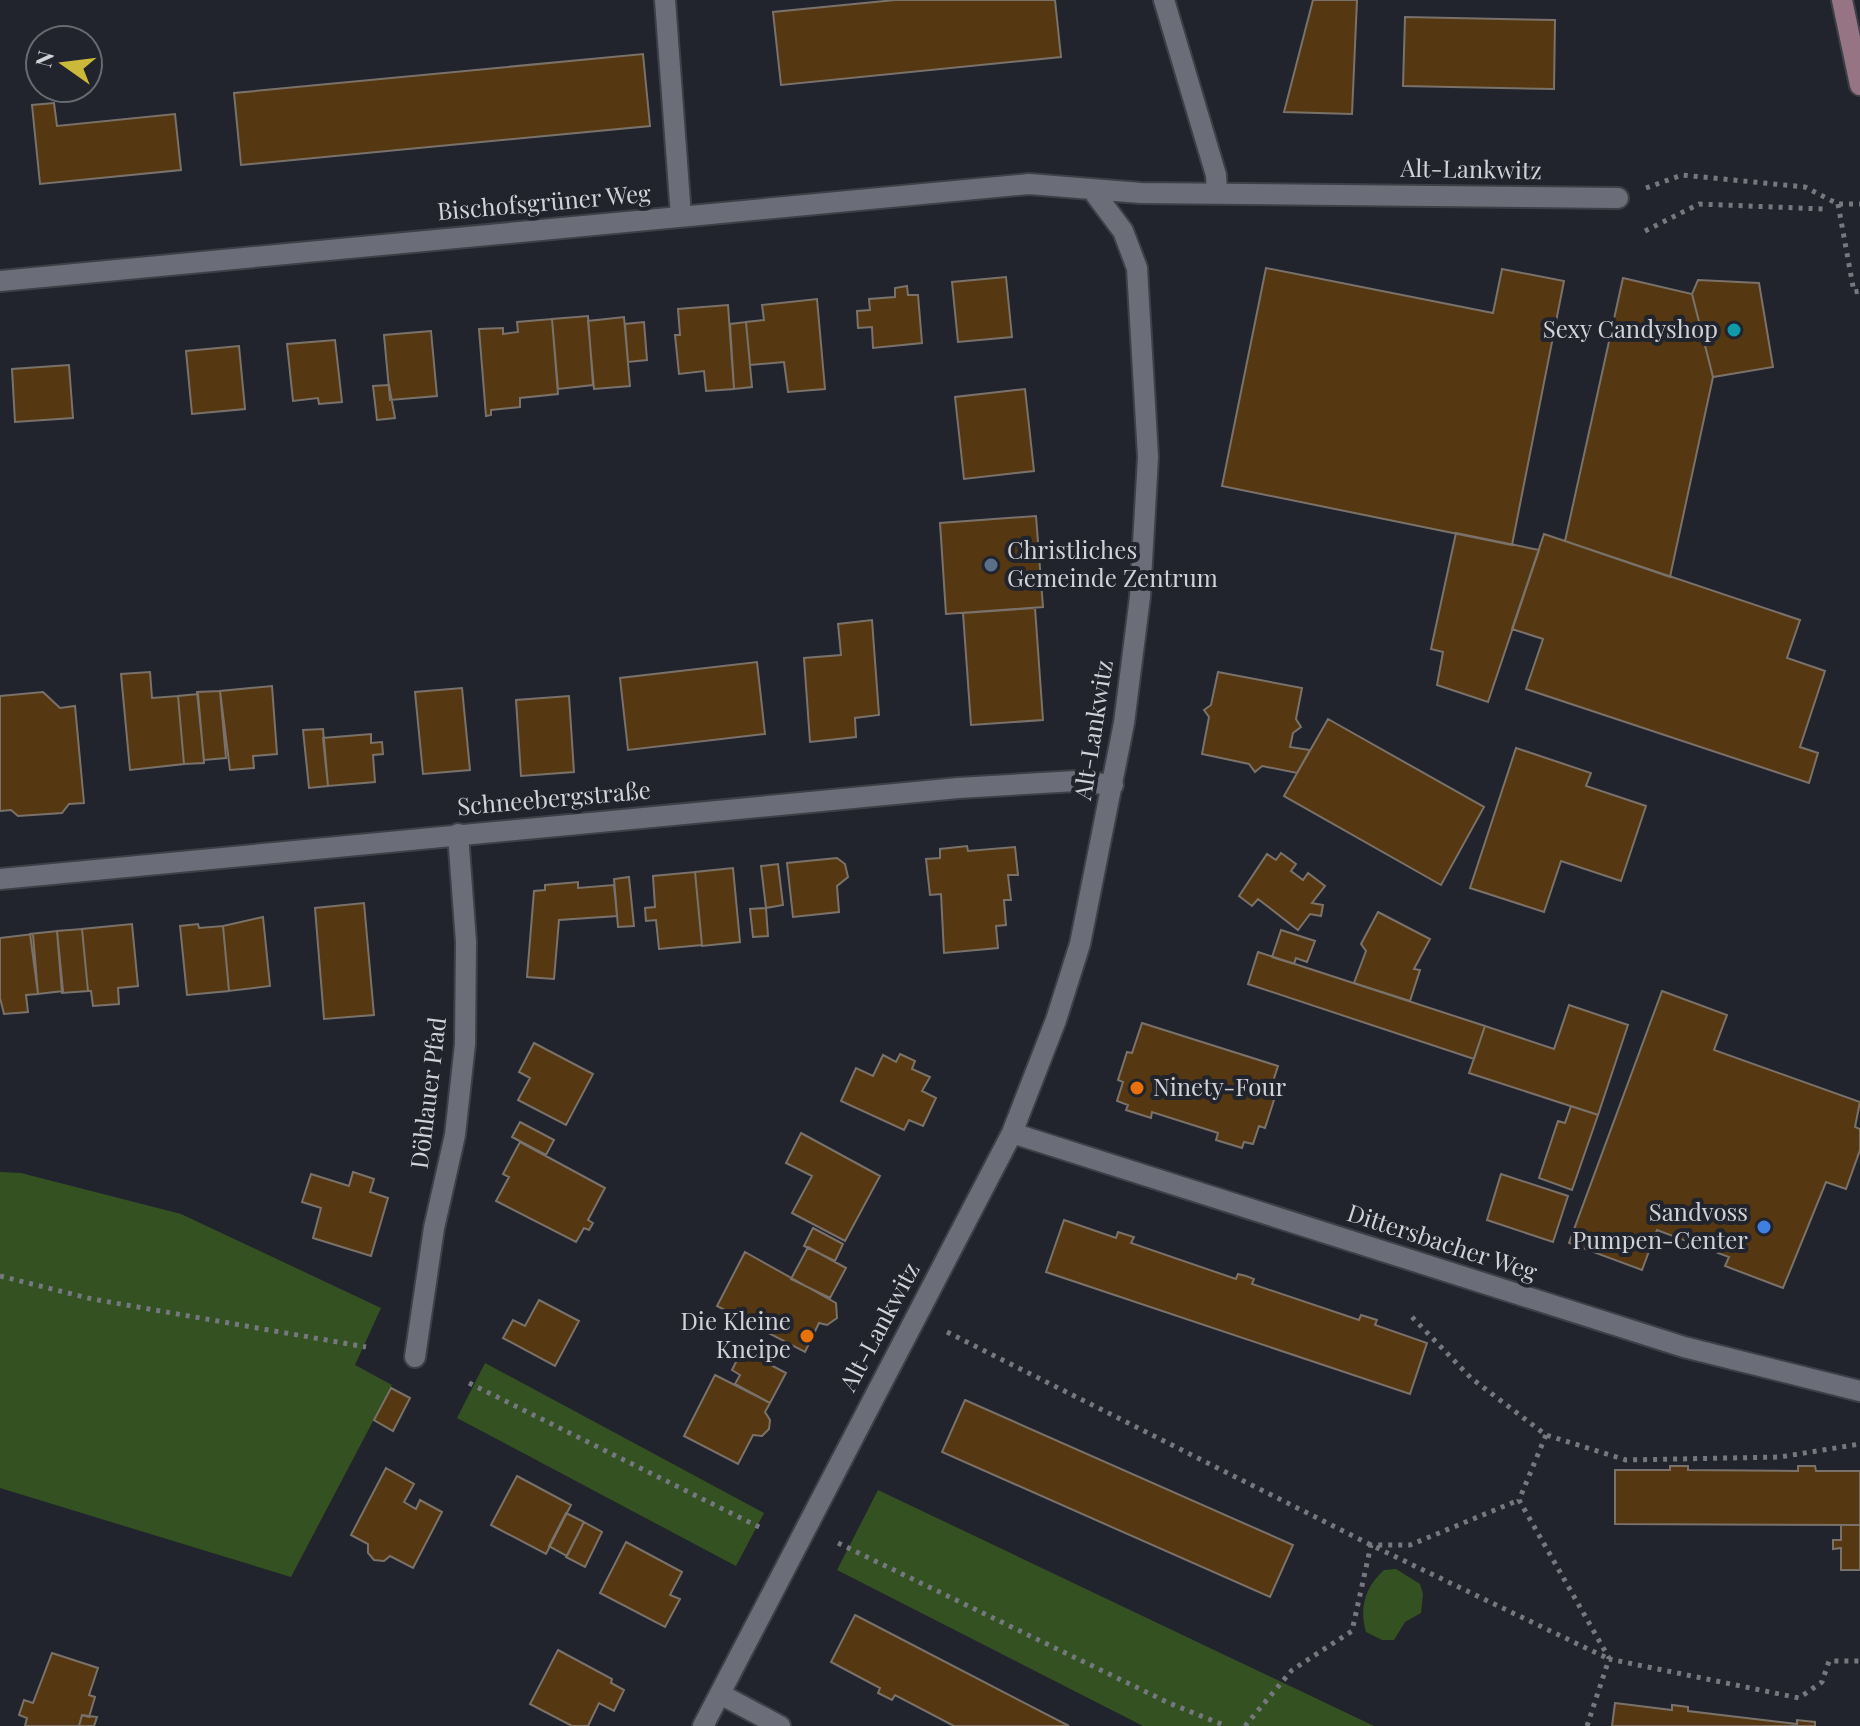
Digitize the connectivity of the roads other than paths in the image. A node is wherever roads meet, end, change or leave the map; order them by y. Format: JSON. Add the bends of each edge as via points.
{"nodes":[{"id":1,"x":665,"y":0,"type":"edge"},
{"id":2,"x":1164,"y":0,"type":"edge"},
{"id":3,"x":1842,"y":0,"type":"edge"},
{"id":4,"x":1860,"y":85,"type":"edge"},
{"id":5,"x":1093,"y":191,"type":"junction"},
{"id":6,"x":1217,"y":193,"type":"junction"},
{"id":7,"x":1618,"y":198,"type":"road end"},
{"id":8,"x":681,"y":216,"type":"junction"},
{"id":9,"x":0,"y":281,"type":"edge"},
{"id":10,"x":1113,"y":785,"type":"junction"},
{"id":11,"x":458,"y":834,"type":"junction"},
{"id":12,"x":0,"y":879,"type":"edge"},
{"id":13,"x":1012,"y":1133,"type":"junction"},
{"id":14,"x":415,"y":1357,"type":"dead end"},
{"id":15,"x":1860,"y":1391,"type":"edge"},
{"id":16,"x":720,"y":1694,"type":"junction"},
{"id":17,"x":703,"y":1726,"type":"edge"},
{"id":18,"x":780,"y":1726,"type":"edge"}],
"edges":[{"from":1,"to":8,"type":"street"},
{"from":2,"to":6,"type":"street"},
{"from":3,"to":4,"type":"main road"},
{"from":5,"to":6,"type":"street","name":"Alt-Lankwitz"},
{"from":5,"to":8,"type":"street","name":"Bischofsgrüner Weg","via":[[1029,184]]},
{"from":5,"to":10,"type":"street","name":"Alt-Lankwitz","via":[[1123,231],[1137,268],[1148,431],[1140,597]]},
{"from":6,"to":7,"type":"street","name":"Alt-Lankwitz"},
{"from":8,"to":9,"type":"street","name":"Bischofsgrüner Weg"},
{"from":10,"to":11,"type":"street","name":"Schneebergstraße","via":[[1076,781],[958,788]]},
{"from":10,"to":13,"type":"street","name":"Alt-Lankwitz","via":[[1080,944]]},
{"from":11,"to":12,"type":"street","name":"Schneebergstraße"},
{"from":11,"to":14,"type":"street","name":"Döhlauer Pfad","via":[[466,942],[465,1044],[455,1135],[434,1228]]},
{"from":13,"to":15,"type":"street","name":"Dittersbacher Weg","via":[[1684,1347]]},
{"from":13,"to":16,"type":"street","name":"Alt-Lankwitz"},
{"from":16,"to":17,"type":"street","name":"Alt-Lankwitz"},
{"from":16,"to":18,"type":"street"}]}
